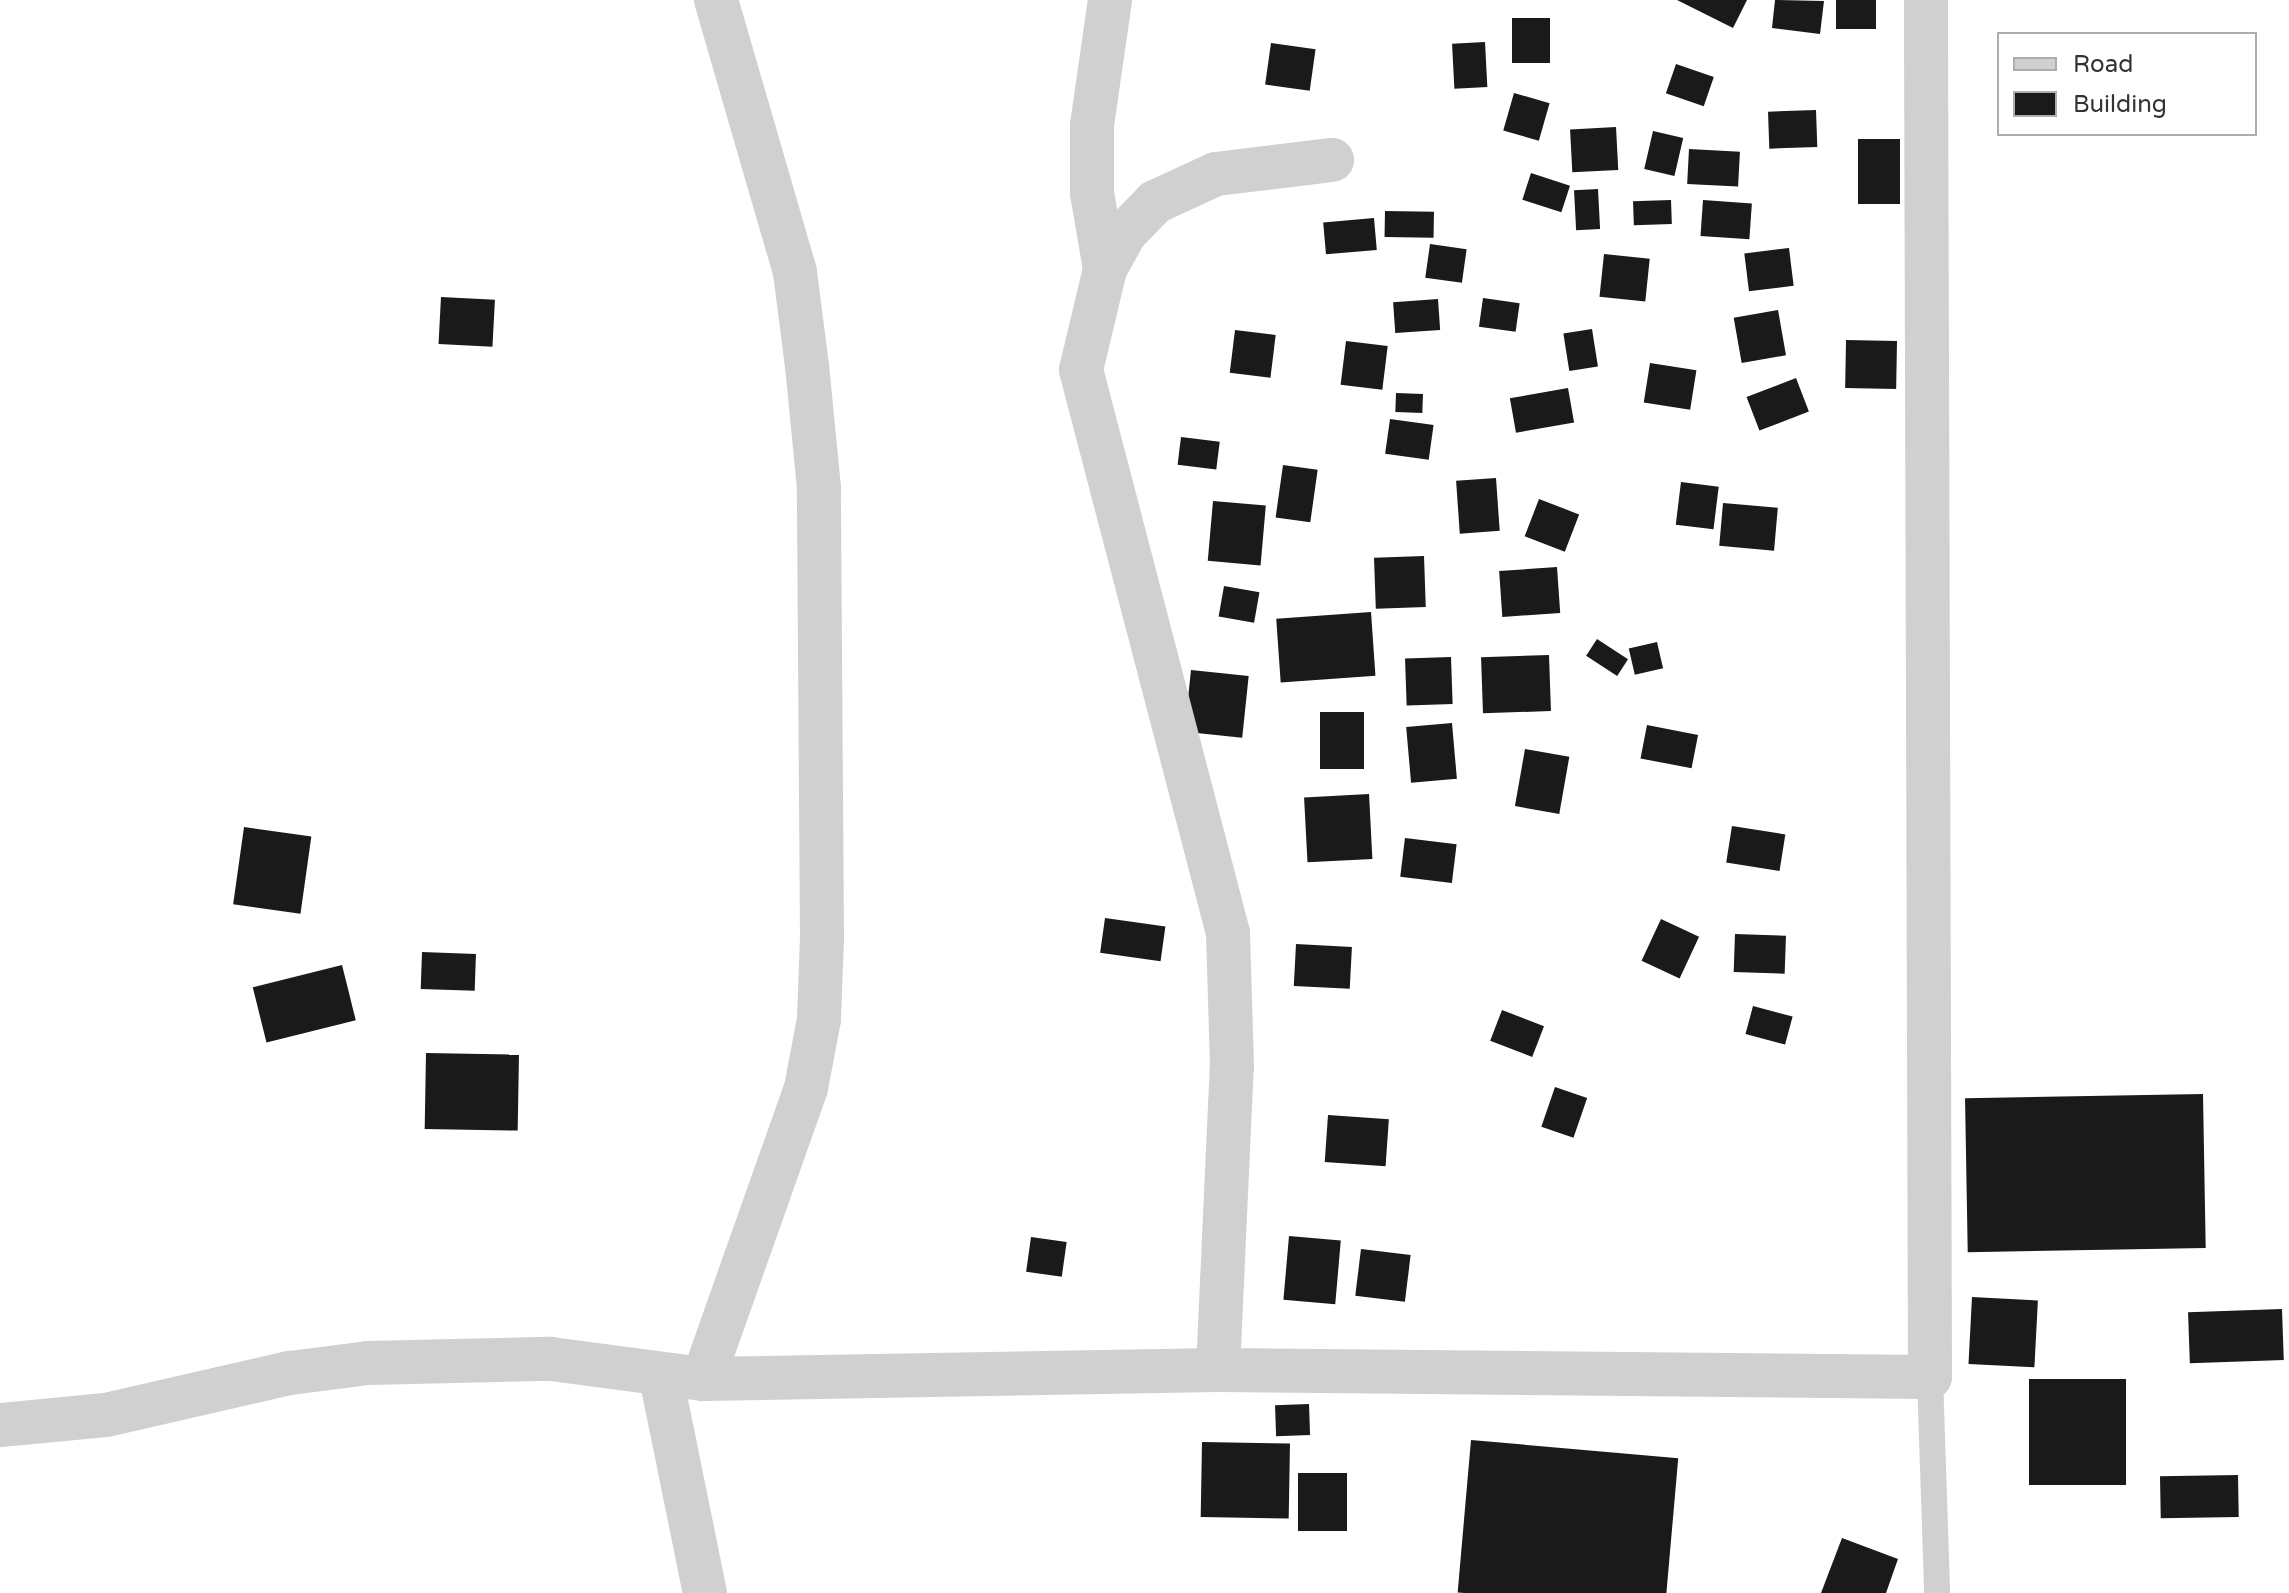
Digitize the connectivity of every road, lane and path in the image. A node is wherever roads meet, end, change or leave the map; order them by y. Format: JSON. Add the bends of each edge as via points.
{"nodes":[{"id":1,"x":716,"y":0,"type":"edge"},
{"id":2,"x":1110,"y":0,"type":"edge"},
{"id":3,"x":1926,"y":0,"type":"edge"},
{"id":4,"x":1332,"y":160,"type":"dead end"},
{"id":5,"x":1105,"y":269,"type":"junction"},
{"id":6,"x":1218,"y":1370,"type":"junction"},
{"id":7,"x":1930,"y":1377,"type":"junction"},
{"id":8,"x":682,"y":1378,"type":"junction"},
{"id":9,"x":0,"y":1425,"type":"edge"},
{"id":10,"x":705,"y":1593,"type":"edge"},
{"id":11,"x":1937,"y":1593,"type":"edge"}],
"edges":[{"from":1,"to":8,"type":"street","via":[[795,272],[807,366],[819,488],[822,939],[819,1019],[806,1088]]},
{"from":2,"to":5,"type":"street","via":[[1092,125],[1092,193]]},
{"from":3,"to":7,"type":"street"},
{"from":4,"to":5,"type":"street","via":[[1257,165],[1185,182],[1155,202],[1125,233]]},
{"from":5,"to":6,"type":"street","via":[[1081,370],[1228,933],[1232,1067]]},
{"from":6,"to":7,"type":"street"},
{"from":6,"to":8,"type":"street"},
{"from":7,"to":11,"type":"lane"},
{"from":8,"to":9,"type":"street","via":[[551,1359],[368,1363],[290,1373],[106,1415]]},
{"from":8,"to":10,"type":"street"}]}
